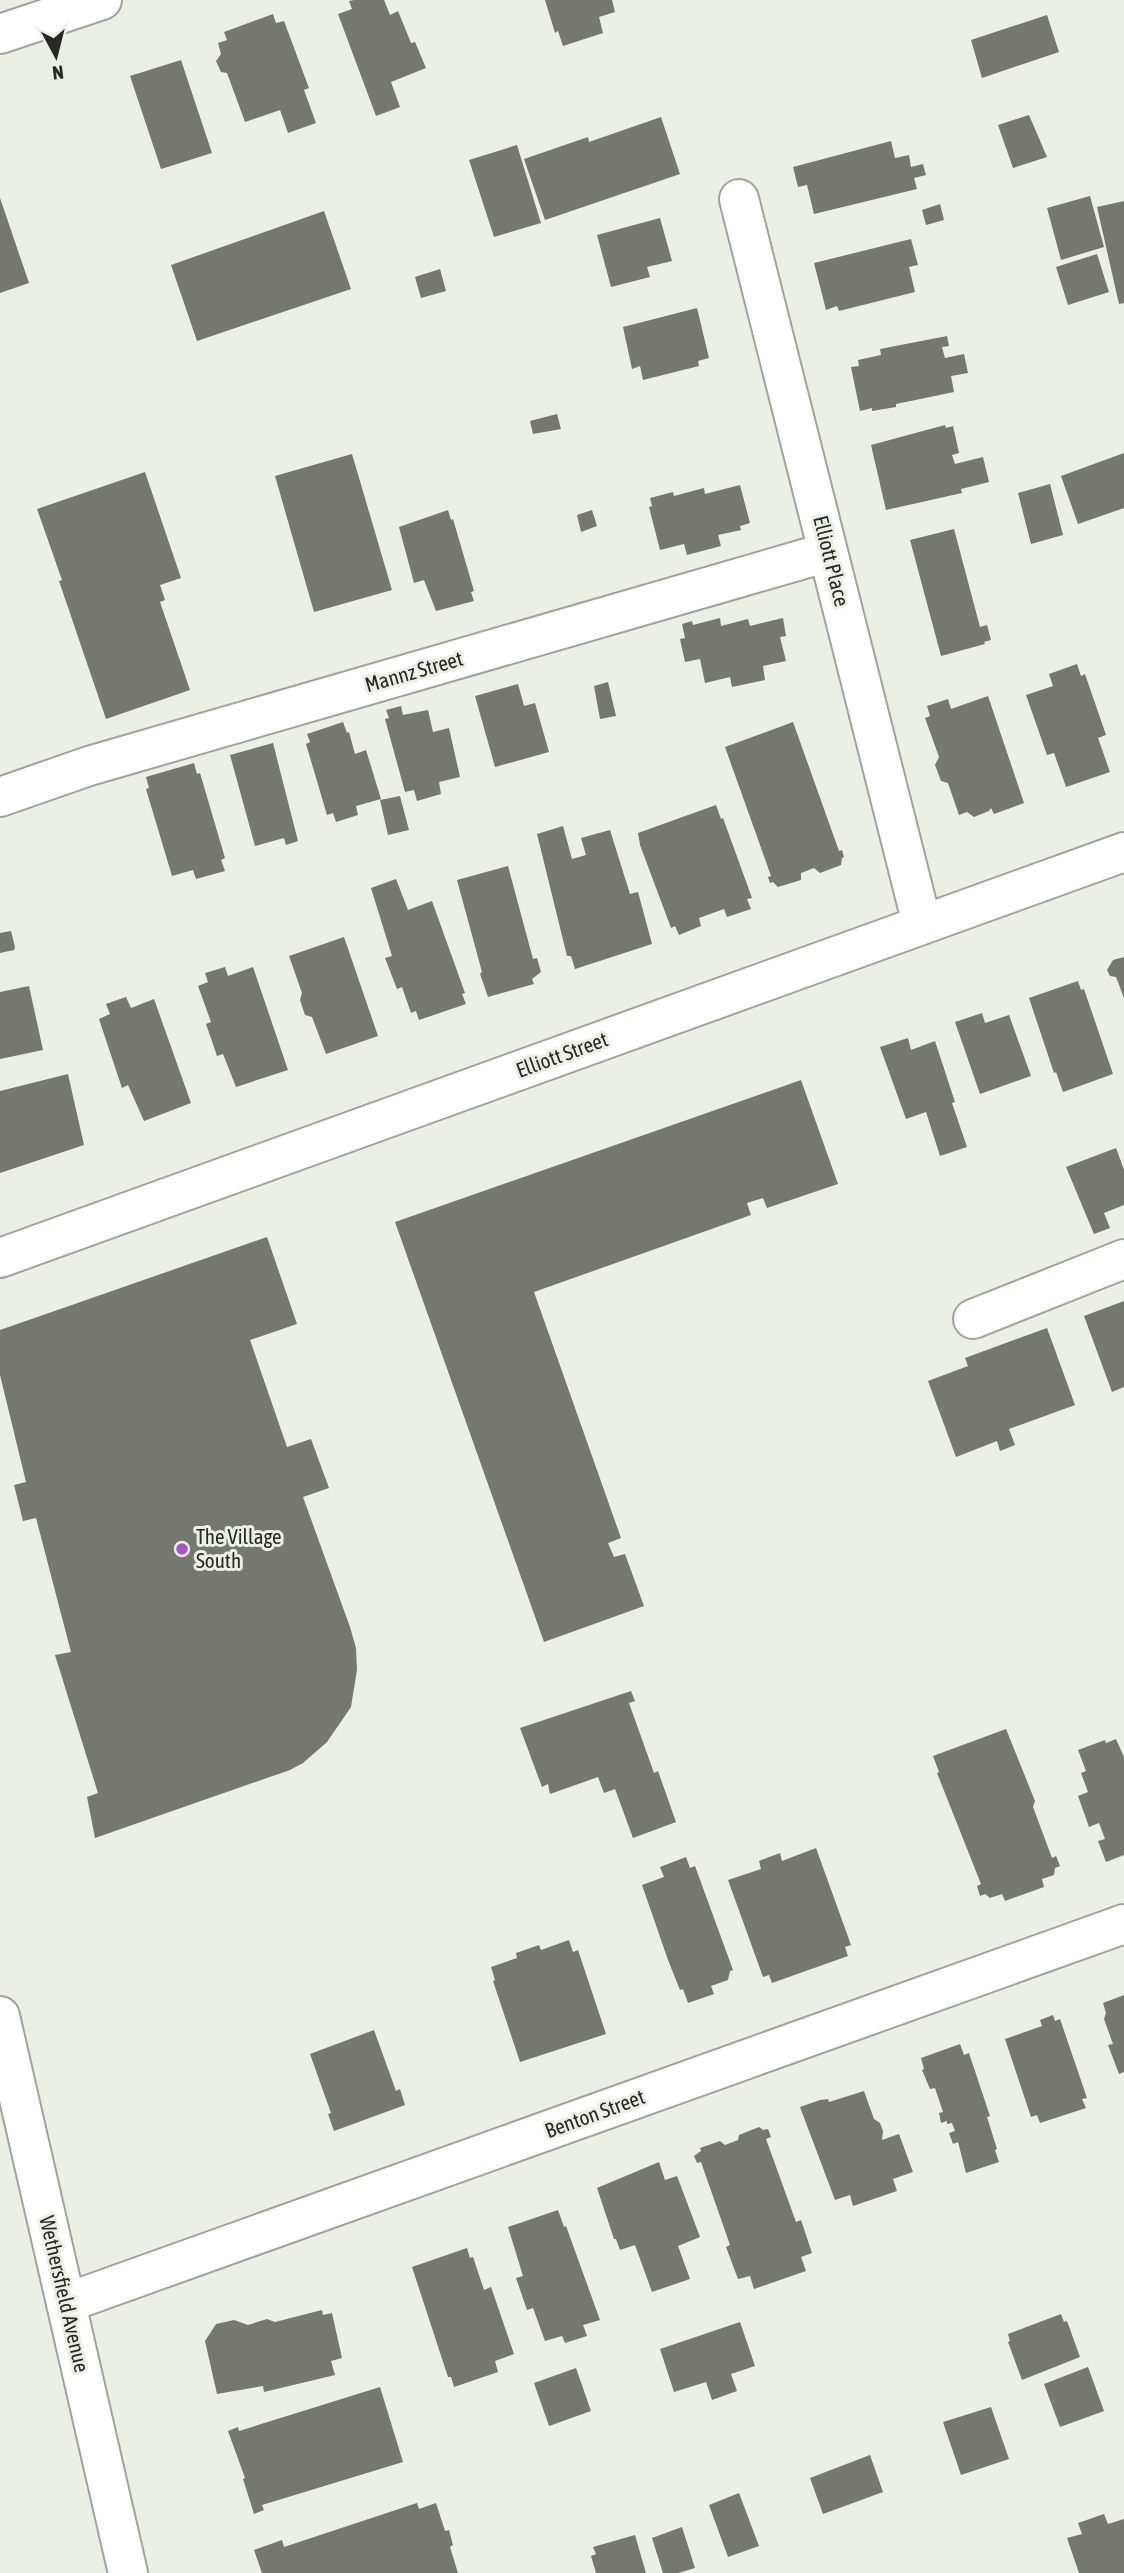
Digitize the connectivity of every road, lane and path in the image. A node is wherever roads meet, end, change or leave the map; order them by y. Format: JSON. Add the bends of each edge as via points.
{"nodes":[{"id":1,"x":102,"y":0,"type":"edge"},
{"id":2,"x":0,"y":34,"type":"edge"},
{"id":3,"x":739,"y":199,"type":"dead end"},
{"id":4,"x":828,"y":552,"type":"junction"},
{"id":5,"x":0,"y":797,"type":"edge"},
{"id":6,"x":1124,"y":852,"type":"edge"},
{"id":7,"x":922,"y":924,"type":"junction"},
{"id":8,"x":0,"y":1258,"type":"edge"},
{"id":9,"x":1124,"y":1259,"type":"edge"},
{"id":10,"x":972,"y":1319,"type":"dead end"},
{"id":11,"x":1124,"y":1924,"type":"edge"},
{"id":12,"x":0,"y":2015,"type":"edge"},
{"id":13,"x":66,"y":2303,"type":"junction"},
{"id":14,"x":128,"y":2573,"type":"edge"}],
"edges":[{"from":1,"to":2,"type":"street"},
{"from":3,"to":4,"type":"street","name":"Elliott Place"},
{"from":4,"to":5,"type":"street","name":"Mannz Street","via":[[89,766]]},
{"from":4,"to":7,"type":"street","name":"Elliott Place"},
{"from":6,"to":7,"type":"street","name":"Elliott Street"},
{"from":7,"to":8,"type":"street","name":"Elliott Street"},
{"from":9,"to":10,"type":"street"},
{"from":11,"to":13,"type":"street","name":"Benton Street"},
{"from":12,"to":13,"type":"street","name":"Wethersfield Avenue"},
{"from":13,"to":14,"type":"street","name":"Wethersfield Avenue"}]}
